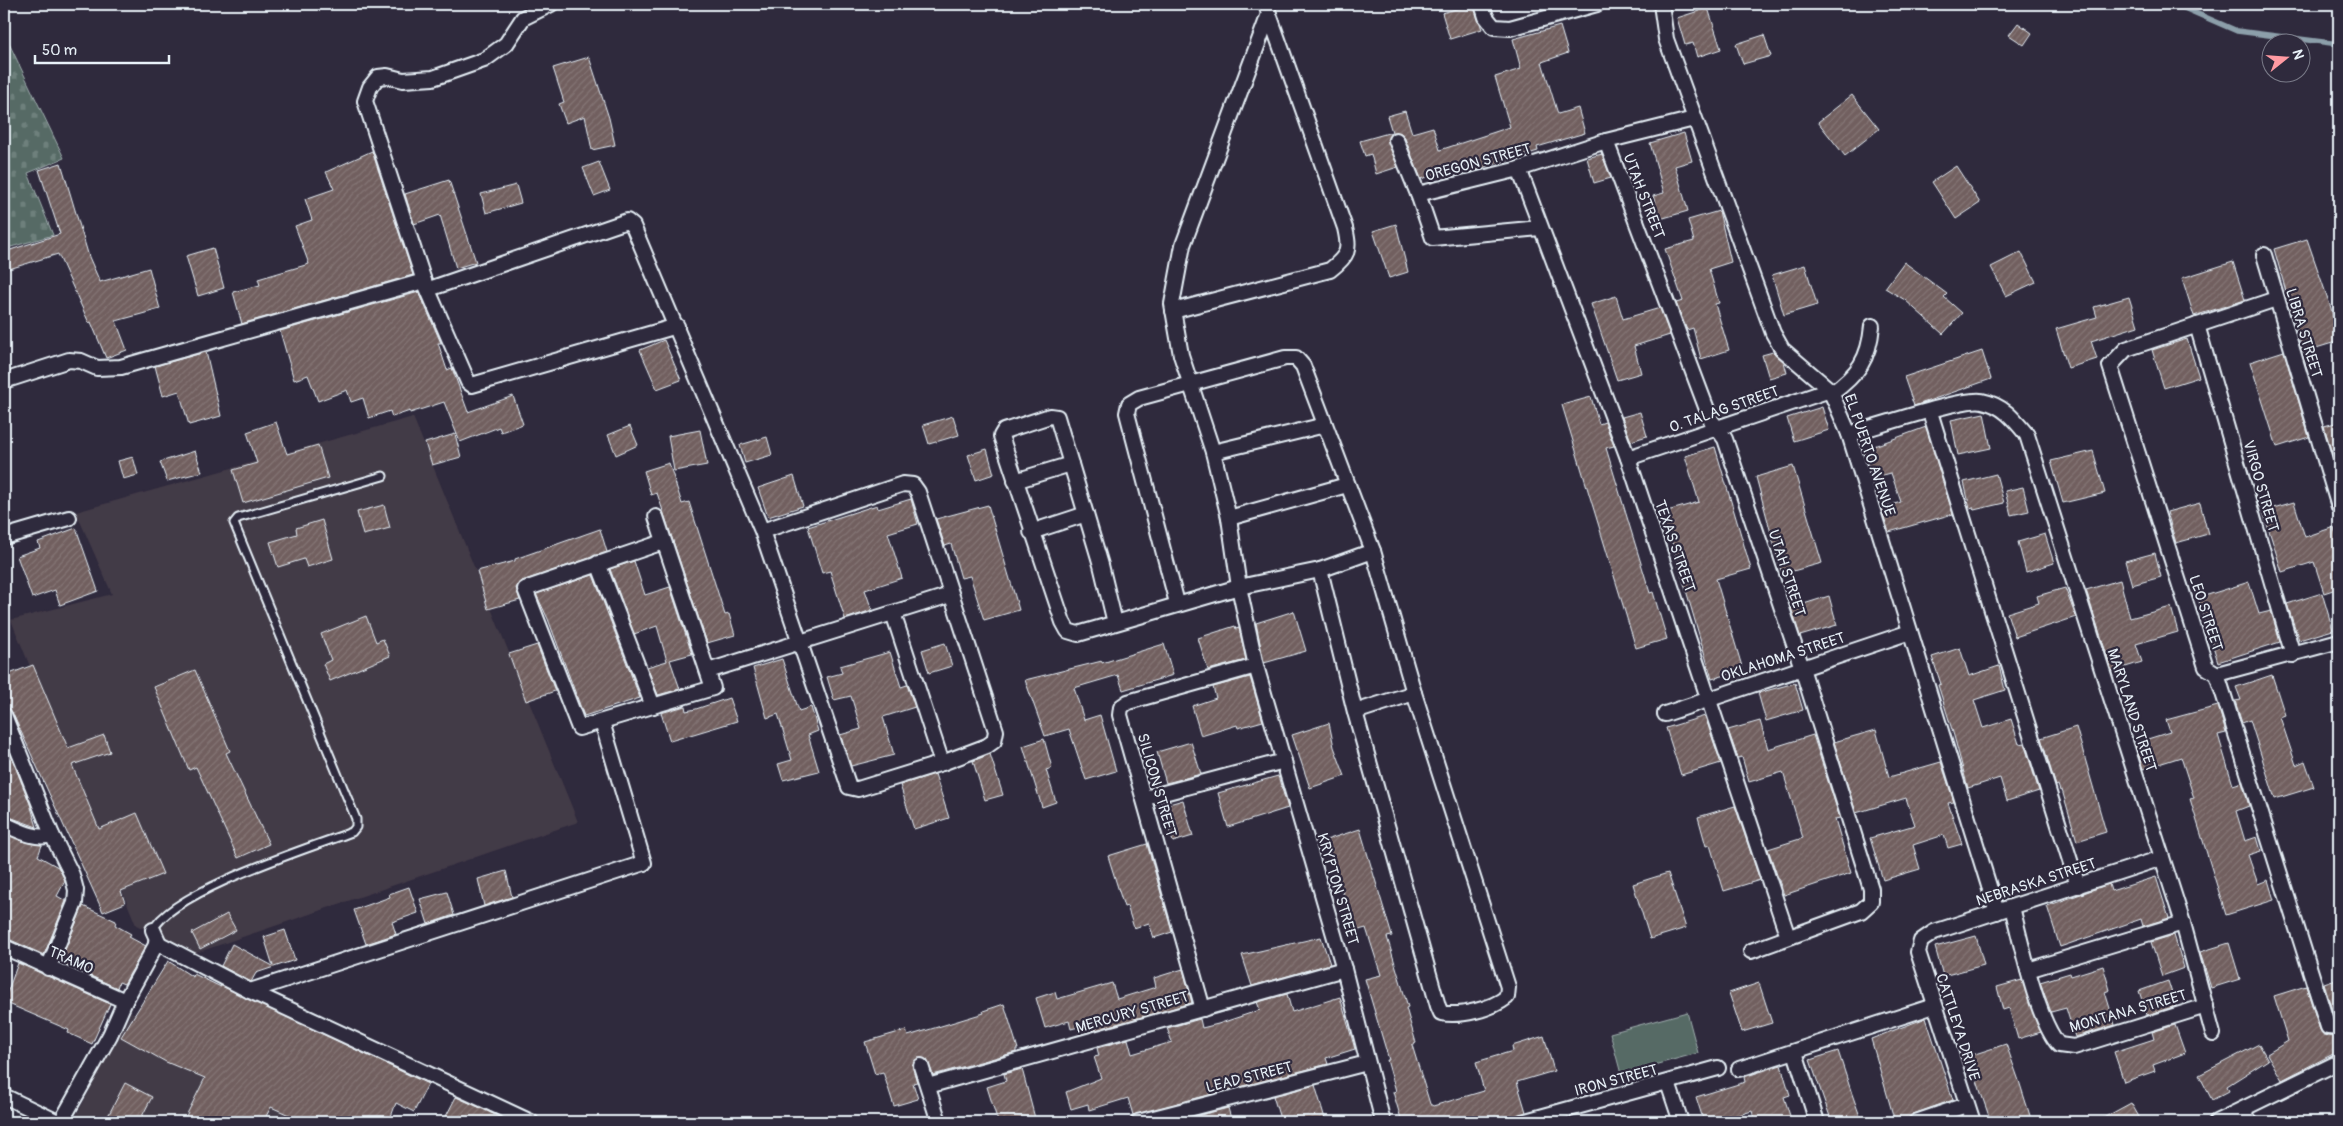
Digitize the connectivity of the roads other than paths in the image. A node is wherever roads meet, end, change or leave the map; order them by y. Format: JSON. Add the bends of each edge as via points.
{"nodes":[{"id":1,"x":551,"y":4,"type":"edge"},
{"id":2,"x":1482,"y":4,"type":"edge"},
{"id":3,"x":1597,"y":4,"type":"edge"},
{"id":4,"x":1661,"y":4,"type":"edge"},
{"id":5,"x":1268,"y":9,"type":"edge"},
{"id":6,"x":1694,"y":119,"type":"junction"},
{"id":7,"x":1396,"y":140,"type":"dead end"},
{"id":8,"x":1606,"y":141,"type":"junction"},
{"id":9,"x":1519,"y":169,"type":"junction"},
{"id":10,"x":1418,"y":194,"type":"junction"},
{"id":11,"x":1540,"y":228,"type":"junction"},
{"id":12,"x":2264,"y":255,"type":"dead end"},
{"id":13,"x":427,"y":285,"type":"junction"},
{"id":14,"x":2276,"y":299,"type":"junction"},
{"id":15,"x":1173,"y":312,"type":"junction"},
{"id":16,"x":677,"y":326,"type":"junction"},
{"id":17,"x":1872,"y":326,"type":"dead end"},
{"id":18,"x":2197,"y":326,"type":"junction"},
{"id":19,"x":4,"y":381,"type":"edge"},
{"id":20,"x":1190,"y":382,"type":"junction"},
{"id":21,"x":1830,"y":392,"type":"junction"},
{"id":22,"x":1930,"y":412,"type":"junction"},
{"id":23,"x":1325,"y":425,"type":"junction"},
{"id":24,"x":1719,"y":429,"type":"junction"},
{"id":25,"x":1848,"y":434,"type":"junction"},
{"id":26,"x":1213,"y":452,"type":"junction"},
{"id":27,"x":1628,"y":458,"type":"junction"},
{"id":28,"x":1071,"y":464,"type":"junction"},
{"id":29,"x":383,"y":476,"type":"dead end"},
{"id":30,"x":1015,"y":481,"type":"junction"},
{"id":31,"x":1347,"y":485,"type":"junction"},
{"id":32,"x":2339,"y":507,"type":"edge"},
{"id":33,"x":1086,"y":514,"type":"junction"},
{"id":34,"x":656,"y":517,"type":"dead end"},
{"id":35,"x":70,"y":518,"type":"dead end"},
{"id":36,"x":1229,"y":518,"type":"junction"},
{"id":37,"x":762,"y":531,"type":"junction"},
{"id":38,"x":1031,"y":532,"type":"junction"},
{"id":39,"x":4,"y":537,"type":"edge"},
{"id":40,"x":663,"y":542,"type":"junction"},
{"id":41,"x":1373,"y":551,"type":"junction"},
{"id":42,"x":598,"y":563,"type":"junction"},
{"id":43,"x":1320,"y":570,"type":"junction"},
{"id":44,"x":1239,"y":587,"type":"junction"},
{"id":45,"x":950,"y":595,"type":"junction"},
{"id":46,"x":1177,"y":603,"type":"junction"},
{"id":47,"x":893,"y":613,"type":"junction"},
{"id":48,"x":1115,"y":623,"type":"junction"},
{"id":49,"x":1910,"y":632,"type":"junction"},
{"id":50,"x":2339,"y":641,"type":"edge"},
{"id":51,"x":801,"y":642,"type":"junction"},
{"id":52,"x":2293,"y":655,"type":"junction"},
{"id":53,"x":1256,"y":666,"type":"junction"},
{"id":54,"x":1802,"y":668,"type":"junction"},
{"id":55,"x":708,"y":671,"type":"junction"},
{"id":56,"x":2217,"y":674,"type":"junction"},
{"id":57,"x":1414,"y":692,"type":"junction"},
{"id":58,"x":1709,"y":699,"type":"junction"},
{"id":59,"x":653,"y":706,"type":"junction"},
{"id":60,"x":1354,"y":712,"type":"junction"},
{"id":61,"x":1665,"y":714,"type":"dead end"},
{"id":62,"x":4,"y":715,"type":"edge"},
{"id":63,"x":602,"y":722,"type":"junction"},
{"id":64,"x":1284,"y":762,"type":"junction"},
{"id":65,"x":942,"y":763,"type":"junction"},
{"id":66,"x":1145,"y":798,"type":"junction"},
{"id":67,"x":4,"y":824,"type":"edge"},
{"id":68,"x":52,"y":835,"type":"junction"},
{"id":69,"x":2162,"y":858,"type":"junction"},
{"id":70,"x":2078,"y":886,"type":"junction"},
{"id":71,"x":2012,"y":907,"type":"junction"},
{"id":72,"x":1997,"y":912,"type":"junction"},
{"id":73,"x":2183,"y":923,"type":"junction"},
{"id":74,"x":154,"y":936,"type":"junction"},
{"id":75,"x":1788,"y":937,"type":"junction"},
{"id":76,"x":1921,"y":941,"type":"joint"},
{"id":77,"x":4,"y":947,"type":"edge"},
{"id":78,"x":1751,"y":951,"type":"dead end"},
{"id":79,"x":48,"y":968,"type":"junction"},
{"id":80,"x":1344,"y":969,"type":"junction"},
{"id":81,"x":2028,"y":970,"type":"junction"},
{"id":82,"x":250,"y":991,"type":"junction"},
{"id":83,"x":125,"y":1001,"type":"junction"},
{"id":84,"x":1934,"y":1006,"type":"junction"},
{"id":85,"x":2206,"y":1006,"type":"junction"},
{"id":86,"x":1203,"y":1009,"type":"junction"},
{"id":87,"x":2339,"y":1028,"type":"edge"},
{"id":88,"x":2213,"y":1034,"type":"dead end"},
{"id":89,"x":1794,"y":1052,"type":"junction"},
{"id":90,"x":2339,"y":1062,"type":"edge"},
{"id":91,"x":1368,"y":1063,"type":"junction"},
{"id":92,"x":921,"y":1066,"type":"dead end"},
{"id":93,"x":1718,"y":1068,"type":"dead end"},
{"id":94,"x":1739,"y":1069,"type":"dead end"},
{"id":95,"x":1668,"y":1083,"type":"junction"},
{"id":96,"x":928,"y":1086,"type":"junction"},
{"id":97,"x":4,"y":1096,"type":"edge"},
{"id":98,"x":1966,"y":1105,"type":"junction"},
{"id":99,"x":2246,"y":1116,"type":"edge"},
{"id":100,"x":60,"y":1122,"type":"edge"},
{"id":101,"x":531,"y":1122,"type":"edge"},
{"id":102,"x":939,"y":1122,"type":"edge"},
{"id":103,"x":1138,"y":1122,"type":"edge"},
{"id":104,"x":1383,"y":1122,"type":"edge"},
{"id":105,"x":1522,"y":1122,"type":"edge"},
{"id":106,"x":1681,"y":1122,"type":"edge"},
{"id":107,"x":1817,"y":1122,"type":"edge"},
{"id":108,"x":1916,"y":1122,"type":"edge"},
{"id":109,"x":1974,"y":1122,"type":"edge"},
{"id":110,"x":2216,"y":1122,"type":"edge"}],
"edges":[{"from":1,"to":13,"type":"street","via":[[523,18],[506,44],[484,60],[433,78],[378,78],[370,87],[365,101]]},
{"from":2,"to":3,"type":"street","via":[[1494,28],[1510,28]]},
{"from":4,"to":6,"type":"street","name":"EL PUERTO AVENUE","via":[[1666,39]]},
{"from":5,"to":15,"type":"street","name":"KRYPTON STREET","via":[[1183,245]]},
{"from":5,"to":15,"type":"street","via":[[1345,228],[1347,252],[1342,261],[1330,270]]},
{"from":6,"to":8,"type":"street","name":"OREGON STREET"},
{"from":6,"to":21,"type":"street","name":"EL PUERTO AVENUE","via":[[1773,333],[1782,349]]},
{"from":7,"to":10,"type":"street"},
{"from":8,"to":9,"type":"street","name":"OREGON STREET"},
{"from":8,"to":24,"type":"street","name":"UTAH STREET","via":[[1711,420]]},
{"from":9,"to":10,"type":"street","name":"OREGON STREET"},
{"from":9,"to":11,"type":"street","name":"TEXAS STREET"},
{"from":10,"to":11,"type":"street","name":"OREGON STREET","via":[[1433,238]]},
{"from":11,"to":27,"type":"street","name":"TEXAS STREET"},
{"from":12,"to":14,"type":"street","name":"LIBRA STREET"},
{"from":13,"to":16,"type":"street","via":[[472,385]]},
{"from":13,"to":16,"type":"street","via":[[627,221],[633,226]]},
{"from":13,"to":19,"type":"street","via":[[121,367],[96,368],[69,360]]},
{"from":14,"to":18,"type":"street","name":"LEO STREET"},
{"from":14,"to":32,"type":"street","name":"LIBRA STREET"},
{"from":15,"to":20,"type":"street","name":"KRYPTON STREET","via":[[1181,356]]},
{"from":16,"to":37,"type":"street"},
{"from":17,"to":21,"type":"street","via":[[1866,357],[1851,377]]},
{"from":18,"to":52,"type":"street","name":"VIRGO STREET"},
{"from":18,"to":56,"type":"street","name":"LEO STREET","via":[[2126,349],[2110,366],[2206,667]]},
{"from":20,"to":23,"type":"street","via":[[1296,358],[1303,366]]},
{"from":20,"to":26,"type":"street","name":"KRYPTON STREET"},
{"from":20,"to":46,"type":"street","via":[[1139,398],[1129,404],[1127,413]]},
{"from":21,"to":24,"type":"street","name":"O. TALAG STREET"},
{"from":21,"to":25,"type":"street","name":"EL PUERTO AVENUE"},
{"from":22,"to":25,"type":"street"},
{"from":22,"to":69,"type":"street","name":"MARYLAND STREET","via":[[1973,400],[2001,408],[2027,434]]},
{"from":22,"to":70,"type":"street"},
{"from":23,"to":26,"type":"street"},
{"from":23,"to":31,"type":"street"},
{"from":24,"to":27,"type":"street","name":"O. TALAG STREET"},
{"from":24,"to":54,"type":"street","name":"UTAH STREET"},
{"from":25,"to":49,"type":"street","name":"EL PUERTO AVENUE"},
{"from":26,"to":36,"type":"street","name":"KRYPTON STREET"},
{"from":27,"to":58,"type":"street","name":"TEXAS STREET"},
{"from":28,"to":30,"type":"street"},
{"from":28,"to":30,"type":"street","via":[[1057,417],[1042,418],[1004,431],[1002,436]]},
{"from":28,"to":33,"type":"street"},
{"from":29,"to":74,"type":"lane","via":[[238,518],[234,523],[353,810],[356,827],[352,832],[212,886],[173,911]]},
{"from":30,"to":38,"type":"street"},
{"from":31,"to":36,"type":"street"},
{"from":31,"to":41,"type":"street"},
{"from":33,"to":38,"type":"street"},
{"from":33,"to":48,"type":"street"},
{"from":34,"to":40,"type":"street"},
{"from":35,"to":39,"type":"street"},
{"from":36,"to":44,"type":"street","name":"KRYPTON STREET"},
{"from":37,"to":45,"type":"street","via":[[903,484],[913,485],[918,492]]},
{"from":37,"to":51,"type":"street"},
{"from":38,"to":48,"type":"street","via":[[1068,630],[1078,634]]},
{"from":40,"to":42,"type":"street"},
{"from":40,"to":55,"type":"street"},
{"from":41,"to":43,"type":"street"},
{"from":41,"to":57,"type":"street"},
{"from":42,"to":59,"type":"street"},
{"from":42,"to":63,"type":"street","via":[[525,589],[579,728]]},
{"from":43,"to":44,"type":"street"},
{"from":43,"to":60,"type":"street"},
{"from":44,"to":46,"type":"street"},
{"from":44,"to":53,"type":"street","name":"KRYPTON STREET"},
{"from":45,"to":47,"type":"street"},
{"from":45,"to":65,"type":"street","via":[[996,731],[994,741],[987,746]]},
{"from":46,"to":48,"type":"street"},
{"from":47,"to":51,"type":"street"},
{"from":47,"to":65,"type":"street"},
{"from":49,"to":54,"type":"street","name":"OKLAHOMA STREET"},
{"from":49,"to":72,"type":"street","name":"EL PUERTO AVENUE"},
{"from":50,"to":52,"type":"street"},
{"from":51,"to":55,"type":"street"},
{"from":51,"to":65,"type":"street","via":[[849,787],[858,788]]},
{"from":52,"to":56,"type":"street"},
{"from":53,"to":64,"type":"street","name":"KRYPTON STREET"},
{"from":53,"to":66,"type":"street","name":"SILICON STREET","via":[[1128,702],[1121,707],[1120,715]]},
{"from":54,"to":58,"type":"street","name":"OKLAHOMA STREET"},
{"from":54,"to":75,"type":"street","name":"UTAH STREET","via":[[1871,888],[1871,902],[1861,910]]},
{"from":55,"to":59,"type":"street","via":[[714,688]]},
{"from":56,"to":87,"type":"street","name":"LEO STREET","via":[[2328,1027]]},
{"from":57,"to":60,"type":"street"},
{"from":57,"to":60,"type":"street","via":[[1508,986],[1507,997],[1498,1005],[1450,1015],[1441,1013]]},
{"from":58,"to":61,"type":"street","name":"OKLAHOMA STREET"},
{"from":58,"to":75,"type":"street","name":"TEXAS STREET"},
{"from":59,"to":63,"type":"street"},
{"from":62,"to":68,"type":"street"},
{"from":63,"to":82,"type":"street","via":[[644,863]]},
{"from":64,"to":66,"type":"street"},
{"from":64,"to":80,"type":"street","name":"KRYPTON STREET"},
{"from":66,"to":86,"type":"street","name":"SILICON STREET"},
{"from":67,"to":68,"type":"street","via":[[32,836]]},
{"from":68,"to":79,"type":"street","via":[[72,875],[76,898]]},
{"from":69,"to":70,"type":"street","name":"NEBRASKA STREET"},
{"from":69,"to":73,"type":"street","name":"MARYLAND STREET"},
{"from":70,"to":71,"type":"street","name":"NEBRASKA STREET"},
{"from":71,"to":72,"type":"street","name":"NEBRASKA STREET"},
{"from":71,"to":81,"type":"street"},
{"from":72,"to":76,"type":"street","name":"NEBRASKA STREET","via":[[1934,932]]},
{"from":73,"to":81,"type":"street"},
{"from":73,"to":85,"type":"street","name":"MARYLAND STREET"},
{"from":74,"to":82,"type":"street"},
{"from":74,"to":83,"type":"street"},
{"from":75,"to":78,"type":"street","name":"UTAH STREET"},
{"from":76,"to":84,"type":"street","name":"CATTLEYA DRIVE","via":[[1918,952]]},
{"from":77,"to":79,"type":"street","name":"TRAMO"},
{"from":79,"to":83,"type":"street","name":"TRAMO"},
{"from":80,"to":86,"type":"street","name":"MERCURY STREET"},
{"from":80,"to":91,"type":"street","name":"KRYPTON STREET"},
{"from":81,"to":85,"type":"street","name":"MONTANA STREET","via":[[2050,1035],[2059,1045],[2074,1047]]},
{"from":82,"to":101,"type":"street"},
{"from":83,"to":100,"type":"street"},
{"from":84,"to":89,"type":"street"},
{"from":84,"to":98,"type":"street","name":"CATTLEYA DRIVE"},
{"from":85,"to":88,"type":"street","name":"MARYLAND STREET"},
{"from":86,"to":96,"type":"street","name":"MERCURY STREET"},
{"from":89,"to":94,"type":"street"},
{"from":89,"to":107,"type":"street"},
{"from":90,"to":99,"type":"street"},
{"from":91,"to":103,"type":"street","name":"LEAD STREET"},
{"from":91,"to":104,"type":"street","name":"KRYPTON STREET"},
{"from":92,"to":96,"type":"street"},
{"from":93,"to":95,"type":"street","name":"IRON STREET"},
{"from":95,"to":105,"type":"street","name":"IRON STREET"},
{"from":95,"to":106,"type":"street"},
{"from":96,"to":102,"type":"street"},
{"from":97,"to":100,"type":"street"},
{"from":98,"to":108,"type":"street"},
{"from":98,"to":109,"type":"street","name":"CATTLEYA DRIVE"},
{"from":99,"to":110,"type":"street"}]}
